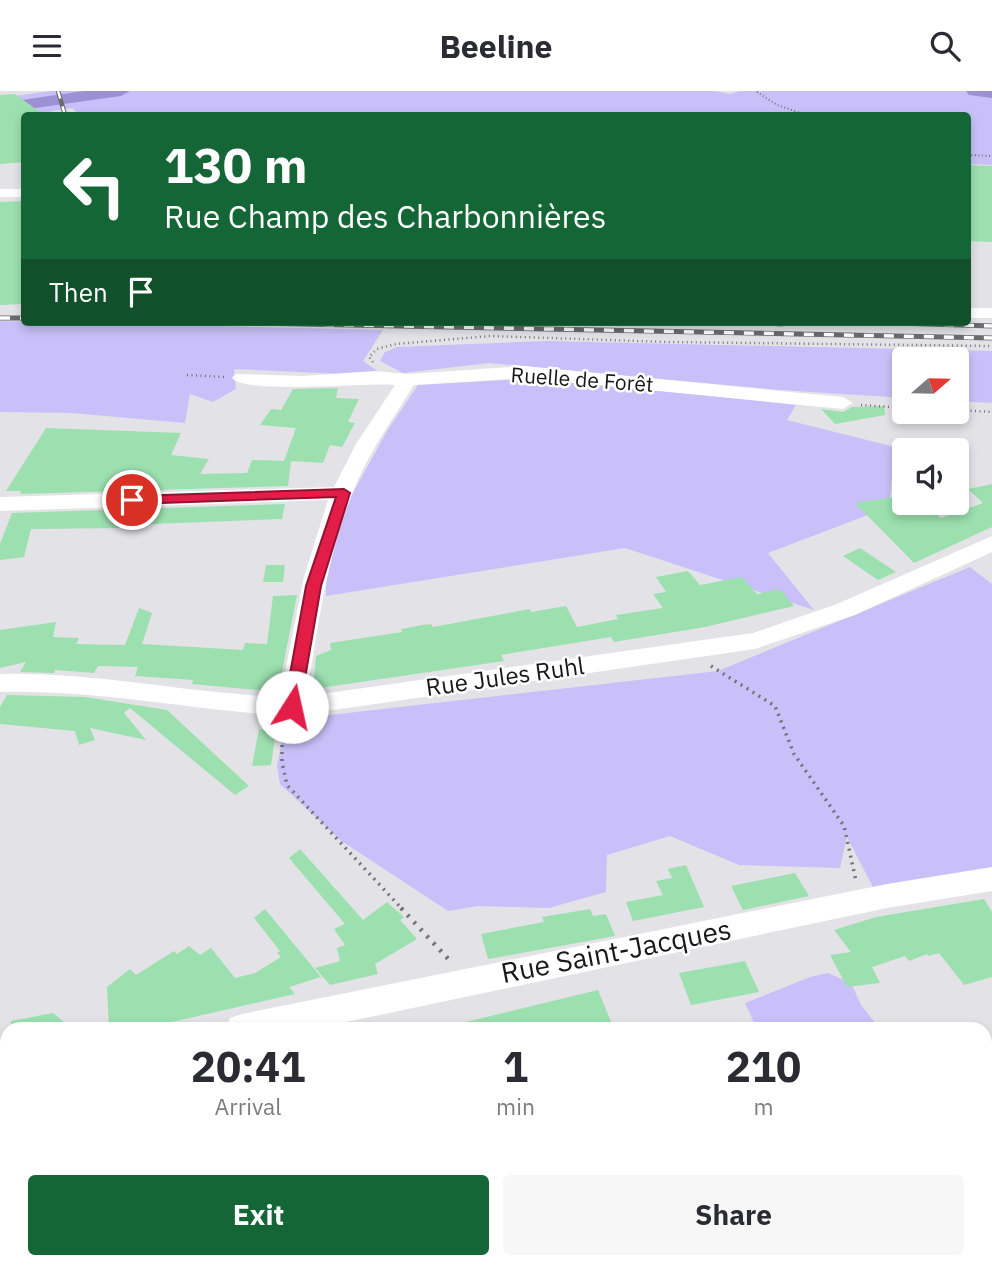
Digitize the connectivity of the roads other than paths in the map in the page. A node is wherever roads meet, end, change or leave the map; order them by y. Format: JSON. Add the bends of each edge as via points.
{"nodes":[{"id":1,"x":0,"y":187,"type":"edge"},
{"id":2,"x":21,"y":191,"type":"edge"},
{"id":3,"x":21,"y":192,"type":"edge"},
{"id":4,"x":0,"y":195,"type":"edge"},
{"id":5,"x":971,"y":313,"type":"edge"},
{"id":6,"x":992,"y":313,"type":"edge"},
{"id":7,"x":242,"y":378,"type":"road end"},
{"id":8,"x":408,"y":380,"type":"junction"},
{"id":9,"x":844,"y":403,"type":"road end"},
{"id":10,"x":344,"y":493,"type":"junction"},
{"id":11,"x":0,"y":504,"type":"edge"},
{"id":12,"x":992,"y":543,"type":"edge"},
{"id":13,"x":0,"y":683,"type":"edge"},
{"id":14,"x":292,"y":707,"type":"junction"},
{"id":15,"x":992,"y":880,"type":"edge"},
{"id":16,"x":275,"y":1022,"type":"edge"}],
"edges":[{"from":1,"to":2,"type":"street"},
{"from":3,"to":4,"type":"street"},
{"from":5,"to":6,"type":"street"},
{"from":7,"to":8,"type":"street"},
{"from":8,"to":9,"type":"street","name":"Ruelle de Forêt","via":[[524,372]]},
{"from":8,"to":10,"type":"street","via":[[360,454]]},
{"from":10,"to":11,"type":"street"},
{"from":10,"to":14,"type":"street","via":[[314,586]]},
{"from":12,"to":14,"type":"street","name":"Rue Jules Ruhl","via":[[800,628],[755,641]]},
{"from":13,"to":14,"type":"street","name":"Rue Jules Ruhl","via":[[55,681]]},
{"from":15,"to":16,"type":"street","name":"Rue Saint-Jacques","via":[[865,901]]}]}
